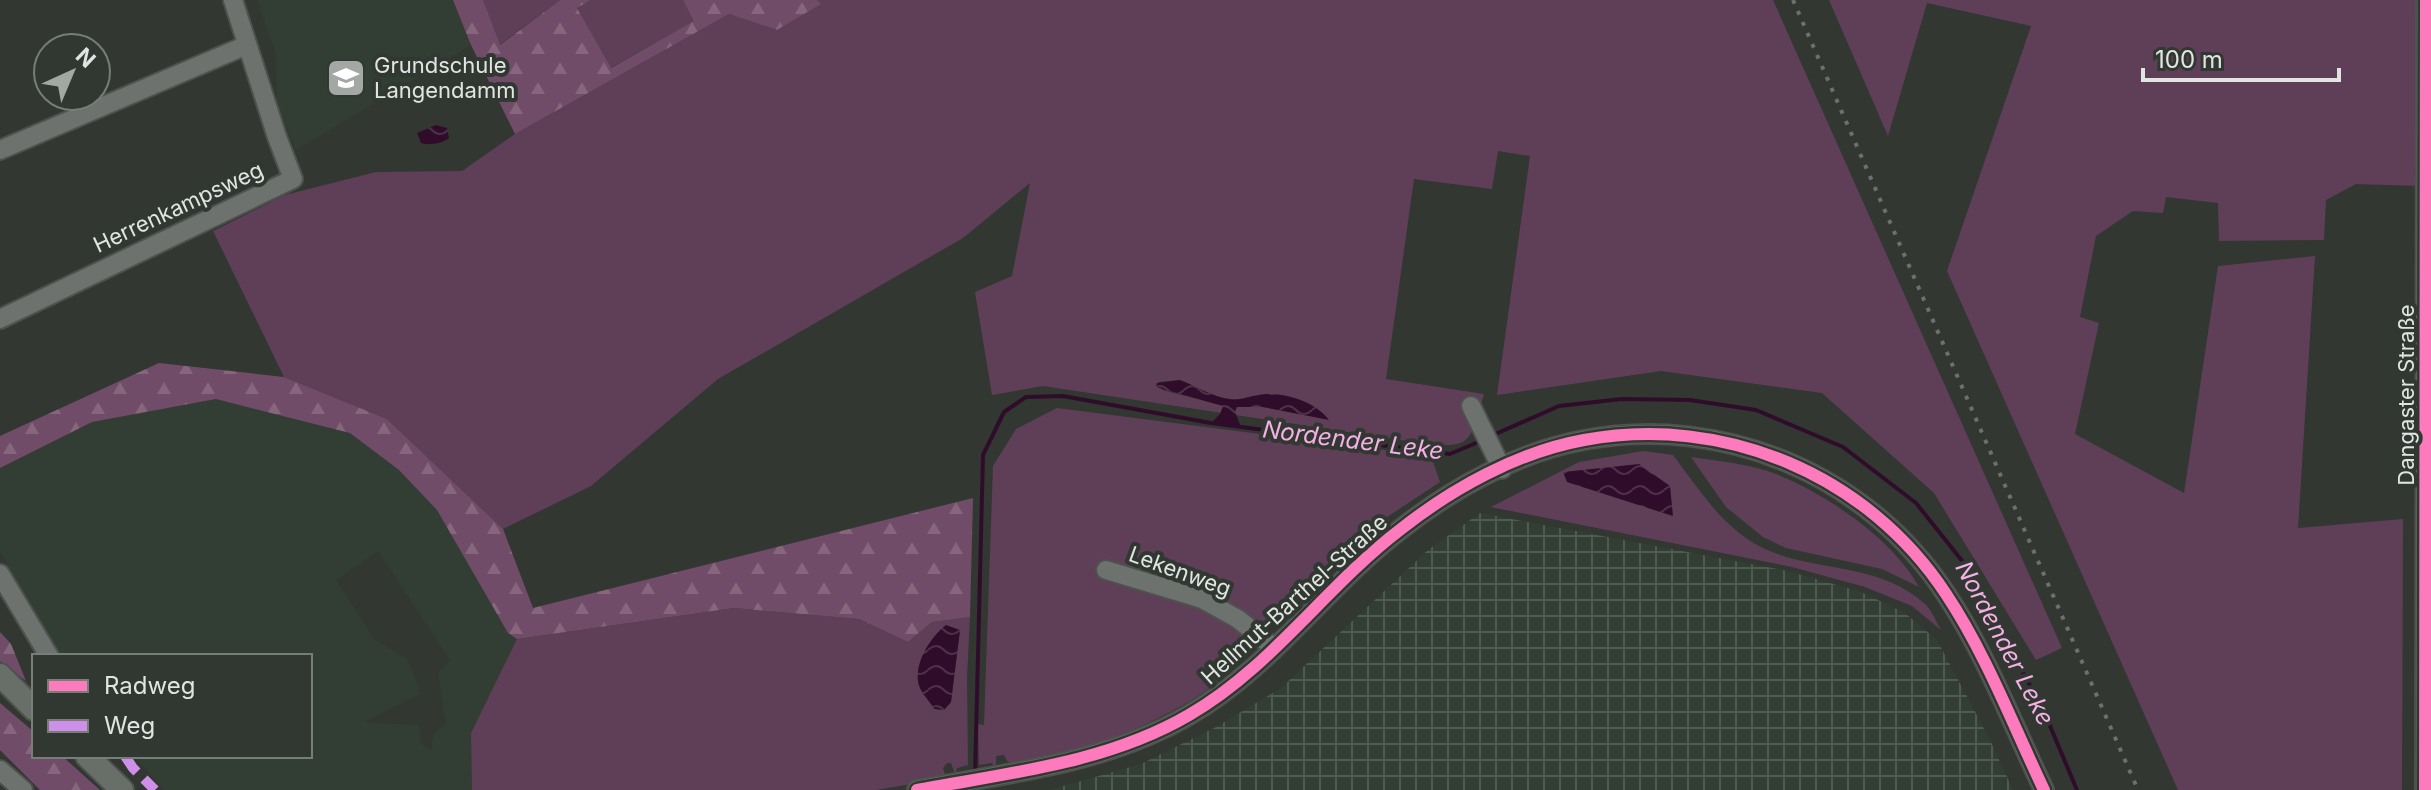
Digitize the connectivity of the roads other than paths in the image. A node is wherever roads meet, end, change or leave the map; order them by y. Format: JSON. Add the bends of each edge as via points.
{"nodes":[{"id":1,"x":233,"y":0,"type":"edge"},
{"id":2,"x":2426,"y":0,"type":"edge"},
{"id":3,"x":247,"y":45,"type":"junction"},
{"id":4,"x":0,"y":150,"type":"edge"},
{"id":5,"x":0,"y":319,"type":"edge"},
{"id":6,"x":1471,"y":406,"type":"dead end"},
{"id":7,"x":1502,"y":469,"type":"junction"},
{"id":8,"x":1106,"y":570,"type":"dead end"},
{"id":9,"x":0,"y":574,"type":"edge"},
{"id":10,"x":1274,"y":648,"type":"junction"},
{"id":11,"x":48,"y":654,"type":"edge"},
{"id":12,"x":0,"y":675,"type":"edge"},
{"id":13,"x":0,"y":688,"type":"edge"},
{"id":14,"x":32,"y":707,"type":"edge"},
{"id":15,"x":32,"y":707,"type":"edge"},
{"id":16,"x":89,"y":758,"type":"edge"},
{"id":17,"x":0,"y":770,"type":"edge"},
{"id":18,"x":23,"y":790,"type":"edge"},
{"id":19,"x":122,"y":790,"type":"edge"},
{"id":20,"x":917,"y":790,"type":"edge"},
{"id":21,"x":2044,"y":790,"type":"edge"},
{"id":22,"x":2425,"y":790,"type":"edge"}],
"edges":[{"from":1,"to":3,"type":"street","name":"Herrenkampsweg"},
{"from":2,"to":22,"type":"street","name":"Dangaster Straße"},
{"from":3,"to":4,"type":"street"},
{"from":3,"to":5,"type":"street","name":"Herrenkampsweg","via":[[293,179]]},
{"from":6,"to":7,"type":"street"},
{"from":7,"to":10,"type":"street","name":"Hellmut-Barthel-Straße","via":[[1401,528]]},
{"from":7,"to":21,"type":"street","name":"Hellmut-Barthel-Straße","via":[[1540,451],[1585,440],[1656,433],[1712,438],[1792,463],[1828,481],[1893,531],[1947,594]]},
{"from":8,"to":10,"type":"street","name":"Lekenweg","via":[[1202,599]]},
{"from":9,"to":11,"type":"street"},
{"from":10,"to":20,"type":"street","name":"Hellmut-Barthel-Straße","via":[[1219,696],[1122,745]]},
{"from":12,"to":14,"type":"main road"},
{"from":13,"to":15,"type":"main road"},
{"from":16,"to":19,"type":"main road"},
{"from":17,"to":18,"type":"street"}]}
